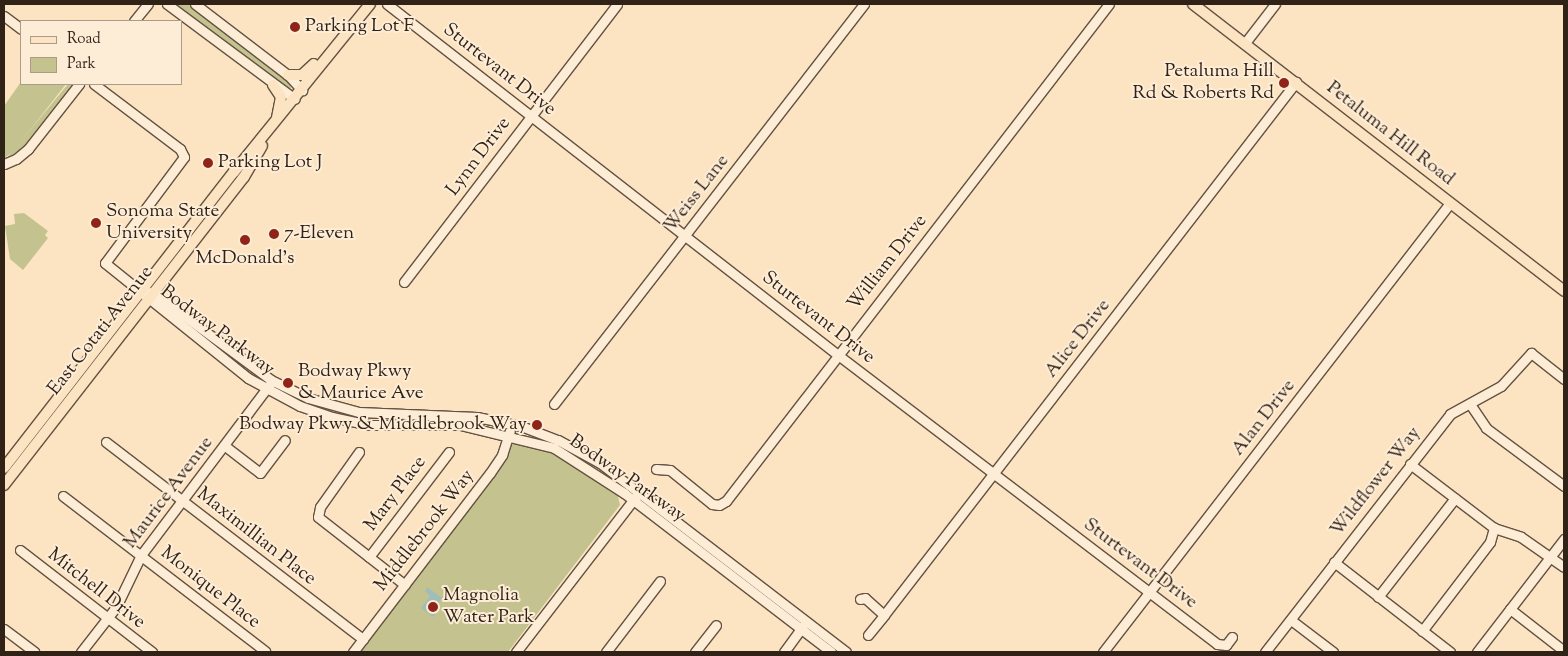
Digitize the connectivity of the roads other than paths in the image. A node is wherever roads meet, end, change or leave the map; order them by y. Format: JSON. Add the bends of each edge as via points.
{"nodes":[{"id":1,"x":148,"y":4,"type":"edge"},
{"id":2,"x":168,"y":4,"type":"edge"},
{"id":3,"x":195,"y":4,"type":"edge"},
{"id":4,"x":370,"y":4,"type":"edge"},
{"id":5,"x":387,"y":4,"type":"edge"},
{"id":6,"x":617,"y":4,"type":"edge"},
{"id":7,"x":864,"y":4,"type":"edge"},
{"id":8,"x":1109,"y":4,"type":"edge"},
{"id":9,"x":1194,"y":4,"type":"edge"},
{"id":10,"x":1275,"y":4,"type":"edge"},
{"id":11,"x":4,"y":16,"type":"edge"},
{"id":12,"x":360,"y":17,"type":"junction"},
{"id":13,"x":135,"y":20,"type":"edge"},
{"id":14,"x":20,"y":28,"type":"edge"},
{"id":15,"x":1245,"y":43,"type":"junction"},
{"id":16,"x":288,"y":75,"type":"junction"},
{"id":17,"x":1296,"y":82,"type":"junction"},
{"id":18,"x":78,"y":85,"type":"edge"},
{"id":19,"x":95,"y":85,"type":"edge"},
{"id":20,"x":272,"y":85,"type":"junction"},
{"id":21,"x":302,"y":90,"type":"junction"},
{"id":22,"x":295,"y":99,"type":"junction"},
{"id":23,"x":531,"y":116,"type":"junction"},
{"id":24,"x":275,"y":124,"type":"junction"},
{"id":25,"x":4,"y":164,"type":"edge"},
{"id":26,"x":1450,"y":203,"type":"junction"},
{"id":27,"x":686,"y":234,"type":"junction"},
{"id":28,"x":404,"y":282,"type":"dead end"},
{"id":29,"x":1564,"y":292,"type":"edge"},
{"id":30,"x":148,"y":295,"type":"junction"},
{"id":31,"x":838,"y":355,"type":"junction"},
{"id":32,"x":1564,"y":379,"type":"edge"},
{"id":33,"x":271,"y":380,"type":"junction"},
{"id":34,"x":266,"y":390,"type":"junction"},
{"id":35,"x":554,"y":404,"type":"dead end"},
{"id":36,"x":1470,"y":404,"type":"junction"},
{"id":37,"x":512,"y":423,"type":"junction"},
{"id":38,"x":509,"y":435,"type":"junction"},
{"id":39,"x":285,"y":440,"type":"dead end"},
{"id":40,"x":106,"y":442,"type":"dead end"},
{"id":41,"x":225,"y":446,"type":"junction"},
{"id":42,"x":359,"y":452,"type":"dead end"},
{"id":43,"x":449,"y":452,"type":"dead end"},
{"id":44,"x":1410,"y":464,"type":"junction"},
{"id":45,"x":4,"y":468,"type":"edge"},
{"id":46,"x":656,"y":469,"type":"dead end"},
{"id":47,"x":996,"y":473,"type":"junction"},
{"id":48,"x":4,"y":485,"type":"edge"},
{"id":49,"x":1564,"y":486,"type":"edge"},
{"id":50,"x":63,"y":496,"type":"dead end"},
{"id":51,"x":635,"y":496,"type":"junction"},
{"id":52,"x":1454,"y":498,"type":"junction"},
{"id":53,"x":182,"y":501,"type":"junction"},
{"id":54,"x":1494,"y":528,"type":"junction"},
{"id":55,"x":1564,"y":538,"type":"edge"},
{"id":56,"x":20,"y":550,"type":"dead end"},
{"id":57,"x":141,"y":555,"type":"junction"},
{"id":58,"x":369,"y":556,"type":"junction"},
{"id":59,"x":1550,"y":557,"type":"junction"},
{"id":60,"x":1334,"y":562,"type":"junction"},
{"id":61,"x":1564,"y":568,"type":"edge"},
{"id":62,"x":660,"y":581,"type":"dead end"},
{"id":63,"x":405,"y":585,"type":"junction"},
{"id":64,"x":1149,"y":592,"type":"junction"},
{"id":65,"x":1378,"y":596,"type":"junction"},
{"id":66,"x":860,"y":598,"type":"dead end"},
{"id":67,"x":1510,"y":610,"type":"junction"},
{"id":68,"x":884,"y":615,"type":"junction"},
{"id":69,"x":107,"y":618,"type":"junction"},
{"id":70,"x":1291,"y":620,"type":"junction"},
{"id":71,"x":716,"y":624,"type":"dead end"},
{"id":72,"x":804,"y":626,"type":"junction"},
{"id":73,"x":4,"y":629,"type":"edge"},
{"id":74,"x":1422,"y":631,"type":"junction"},
{"id":75,"x":868,"y":635,"type":"dead end"},
{"id":76,"x":1232,"y":637,"type":"dead end"},
{"id":77,"x":363,"y":639,"type":"junction"},
{"id":78,"x":266,"y":651,"type":"edge"},
{"id":79,"x":1564,"y":651,"type":"edge"},
{"id":80,"x":34,"y":652,"type":"edge"},
{"id":81,"x":81,"y":652,"type":"edge"},
{"id":82,"x":152,"y":652,"type":"edge"},
{"id":83,"x":353,"y":652,"type":"edge"},
{"id":84,"x":516,"y":652,"type":"edge"},
{"id":85,"x":606,"y":652,"type":"edge"},
{"id":86,"x":695,"y":652,"type":"edge"},
{"id":87,"x":784,"y":652,"type":"edge"},
{"id":88,"x":831,"y":652,"type":"edge"},
{"id":89,"x":846,"y":652,"type":"edge"},
{"id":90,"x":1103,"y":652,"type":"edge"},
{"id":91,"x":1265,"y":652,"type":"edge"},
{"id":92,"x":1333,"y":652,"type":"edge"},
{"id":93,"x":1450,"y":652,"type":"edge"},
{"id":94,"x":1478,"y":652,"type":"edge"}],
"edges":[{"from":1,"to":13,"type":"street"},
{"from":2,"to":20,"type":"street"},
{"from":3,"to":16,"type":"street"},
{"from":4,"to":12,"type":"main road","name":"East Cotati Avenue"},
{"from":5,"to":23,"type":"street","name":"Sturtevant Drive"},
{"from":6,"to":23,"type":"street","name":"Lynn Drive"},
{"from":7,"to":27,"type":"street","name":"Weiss Lane"},
{"from":8,"to":31,"type":"street","name":"William Drive"},
{"from":9,"to":15,"type":"main road","name":"Petaluma Hill Road"},
{"from":10,"to":15,"type":"street"},
{"from":11,"to":14,"type":"street"},
{"from":12,"to":16,"type":"main road","via":[[338,33],[307,73]]},
{"from":12,"to":21,"type":"main road","name":"East Cotati Avenue"},
{"from":15,"to":17,"type":"main road","name":"Petaluma Hill Road"},
{"from":16,"to":21,"type":"street"},
{"from":17,"to":26,"type":"main road","name":"Petaluma Hill Road"},
{"from":17,"to":47,"type":"street","name":"Alice Drive"},
{"from":18,"to":25,"type":"street","via":[[28,149],[16,160]]},
{"from":19,"to":30,"type":"street","via":[[180,150],[184,157],[105,263]]},
{"from":20,"to":22,"type":"street"},
{"from":20,"to":24,"type":"main road","via":[[281,98]]},
{"from":21,"to":22,"type":"main road","name":"East Cotati Avenue"},
{"from":22,"to":24,"type":"main road","name":"East Cotati Avenue"},
{"from":23,"to":27,"type":"street","name":"Sturtevant Drive"},
{"from":23,"to":28,"type":"street","name":"Lynn Drive"},
{"from":24,"to":30,"type":"main road","name":"East Cotati Avenue"},
{"from":26,"to":29,"type":"main road","name":"Petaluma Hill Road"},
{"from":26,"to":64,"type":"street","name":"Alan Drive"},
{"from":27,"to":31,"type":"street","name":"Sturtevant Drive"},
{"from":27,"to":35,"type":"street","name":"Weiss Lane"},
{"from":30,"to":33,"type":"street","name":"Bodway Parkway"},
{"from":30,"to":34,"type":"street","name":"Bodway Parkway"},
{"from":30,"to":45,"type":"main road","name":"East Cotati Avenue"},
{"from":30,"to":48,"type":"main road","name":"East Cotati Avenue"},
{"from":31,"to":46,"type":"street","name":"William Drive","via":[[726,501],[712,504],[670,470]]},
{"from":31,"to":47,"type":"street","name":"Sturtevant Drive"},
{"from":32,"to":36,"type":"street","name":"Wildflower Way","via":[[1531,353],[1501,386]]},
{"from":33,"to":34,"type":"street","name":"Maurice Avenue"},
{"from":33,"to":37,"type":"street","name":"Bodway Parkway","via":[[308,398],[359,412],[477,417]]},
{"from":34,"to":38,"type":"street","name":"Bodway Parkway","via":[[332,418],[370,425],[460,425]]},
{"from":34,"to":41,"type":"street","name":"Maurice Avenue"},
{"from":36,"to":44,"type":"street","name":"Wildflower Way","via":[[1450,414]]},
{"from":36,"to":49,"type":"street","via":[[1486,428]]},
{"from":37,"to":38,"type":"street","name":"Middlebrook Way"},
{"from":37,"to":51,"type":"street","name":"Bodway Parkway","via":[[558,440],[600,463]]},
{"from":38,"to":51,"type":"street","name":"Bodway Parkway","via":[[554,448]]},
{"from":38,"to":63,"type":"street","name":"Middlebrook Way","via":[[502,455],[490,473]]},
{"from":39,"to":41,"type":"street","via":[[260,473]]},
{"from":40,"to":53,"type":"street","name":"Maximillian Place"},
{"from":41,"to":53,"type":"street","name":"Maurice Avenue"},
{"from":42,"to":58,"type":"street","via":[[320,507],[318,517]]},
{"from":43,"to":58,"type":"street","name":"Mary Place"},
{"from":44,"to":52,"type":"street"},
{"from":44,"to":60,"type":"street","name":"Wildflower Way"},
{"from":47,"to":64,"type":"street","name":"Sturtevant Drive"},
{"from":47,"to":68,"type":"street","name":"Alice Drive"},
{"from":50,"to":57,"type":"street","name":"Monique Place"},
{"from":51,"to":72,"type":"street","name":"Bodway Parkway"},
{"from":51,"to":84,"type":"street"},
{"from":52,"to":54,"type":"street"},
{"from":52,"to":65,"type":"street"},
{"from":53,"to":57,"type":"street","name":"Maurice Avenue"},
{"from":53,"to":77,"type":"street","name":"Maximillian Place"},
{"from":54,"to":59,"type":"street","via":[[1521,537]]},
{"from":54,"to":74,"type":"street","via":[[1490,542]]},
{"from":55,"to":59,"type":"street"},
{"from":56,"to":69,"type":"street","name":"Mitchell Drive"},
{"from":57,"to":69,"type":"street","name":"Maurice Avenue"},
{"from":57,"to":78,"type":"street","name":"Monique Place"},
{"from":58,"to":63,"type":"street"},
{"from":59,"to":61,"type":"street"},
{"from":59,"to":67,"type":"street"},
{"from":60,"to":65,"type":"street"},
{"from":60,"to":70,"type":"street","name":"Wildflower Way"},
{"from":62,"to":85,"type":"street"},
{"from":63,"to":77,"type":"street","name":"Middlebrook Way"},
{"from":64,"to":76,"type":"street","name":"Sturtevant Drive","via":[[1220,645],[1226,645]]},
{"from":64,"to":90,"type":"street","name":"Alan Drive"},
{"from":65,"to":74,"type":"street"},
{"from":66,"to":68,"type":"street","via":[[865,598]]},
{"from":67,"to":79,"type":"street"},
{"from":67,"to":94,"type":"street"},
{"from":68,"to":75,"type":"street","name":"Alice Drive"},
{"from":69,"to":81,"type":"street","name":"Maurice Avenue"},
{"from":69,"to":82,"type":"street","name":"Mitchell Drive"},
{"from":70,"to":91,"type":"street","name":"Wildflower Way"},
{"from":70,"to":92,"type":"street"},
{"from":71,"to":86,"type":"street"},
{"from":72,"to":87,"type":"street"},
{"from":72,"to":88,"type":"street","name":"Bodway Parkway"},
{"from":72,"to":89,"type":"street","name":"Bodway Parkway"},
{"from":73,"to":80,"type":"street"},
{"from":74,"to":93,"type":"street"},
{"from":77,"to":83,"type":"street","name":"Middlebrook Way"}]}
